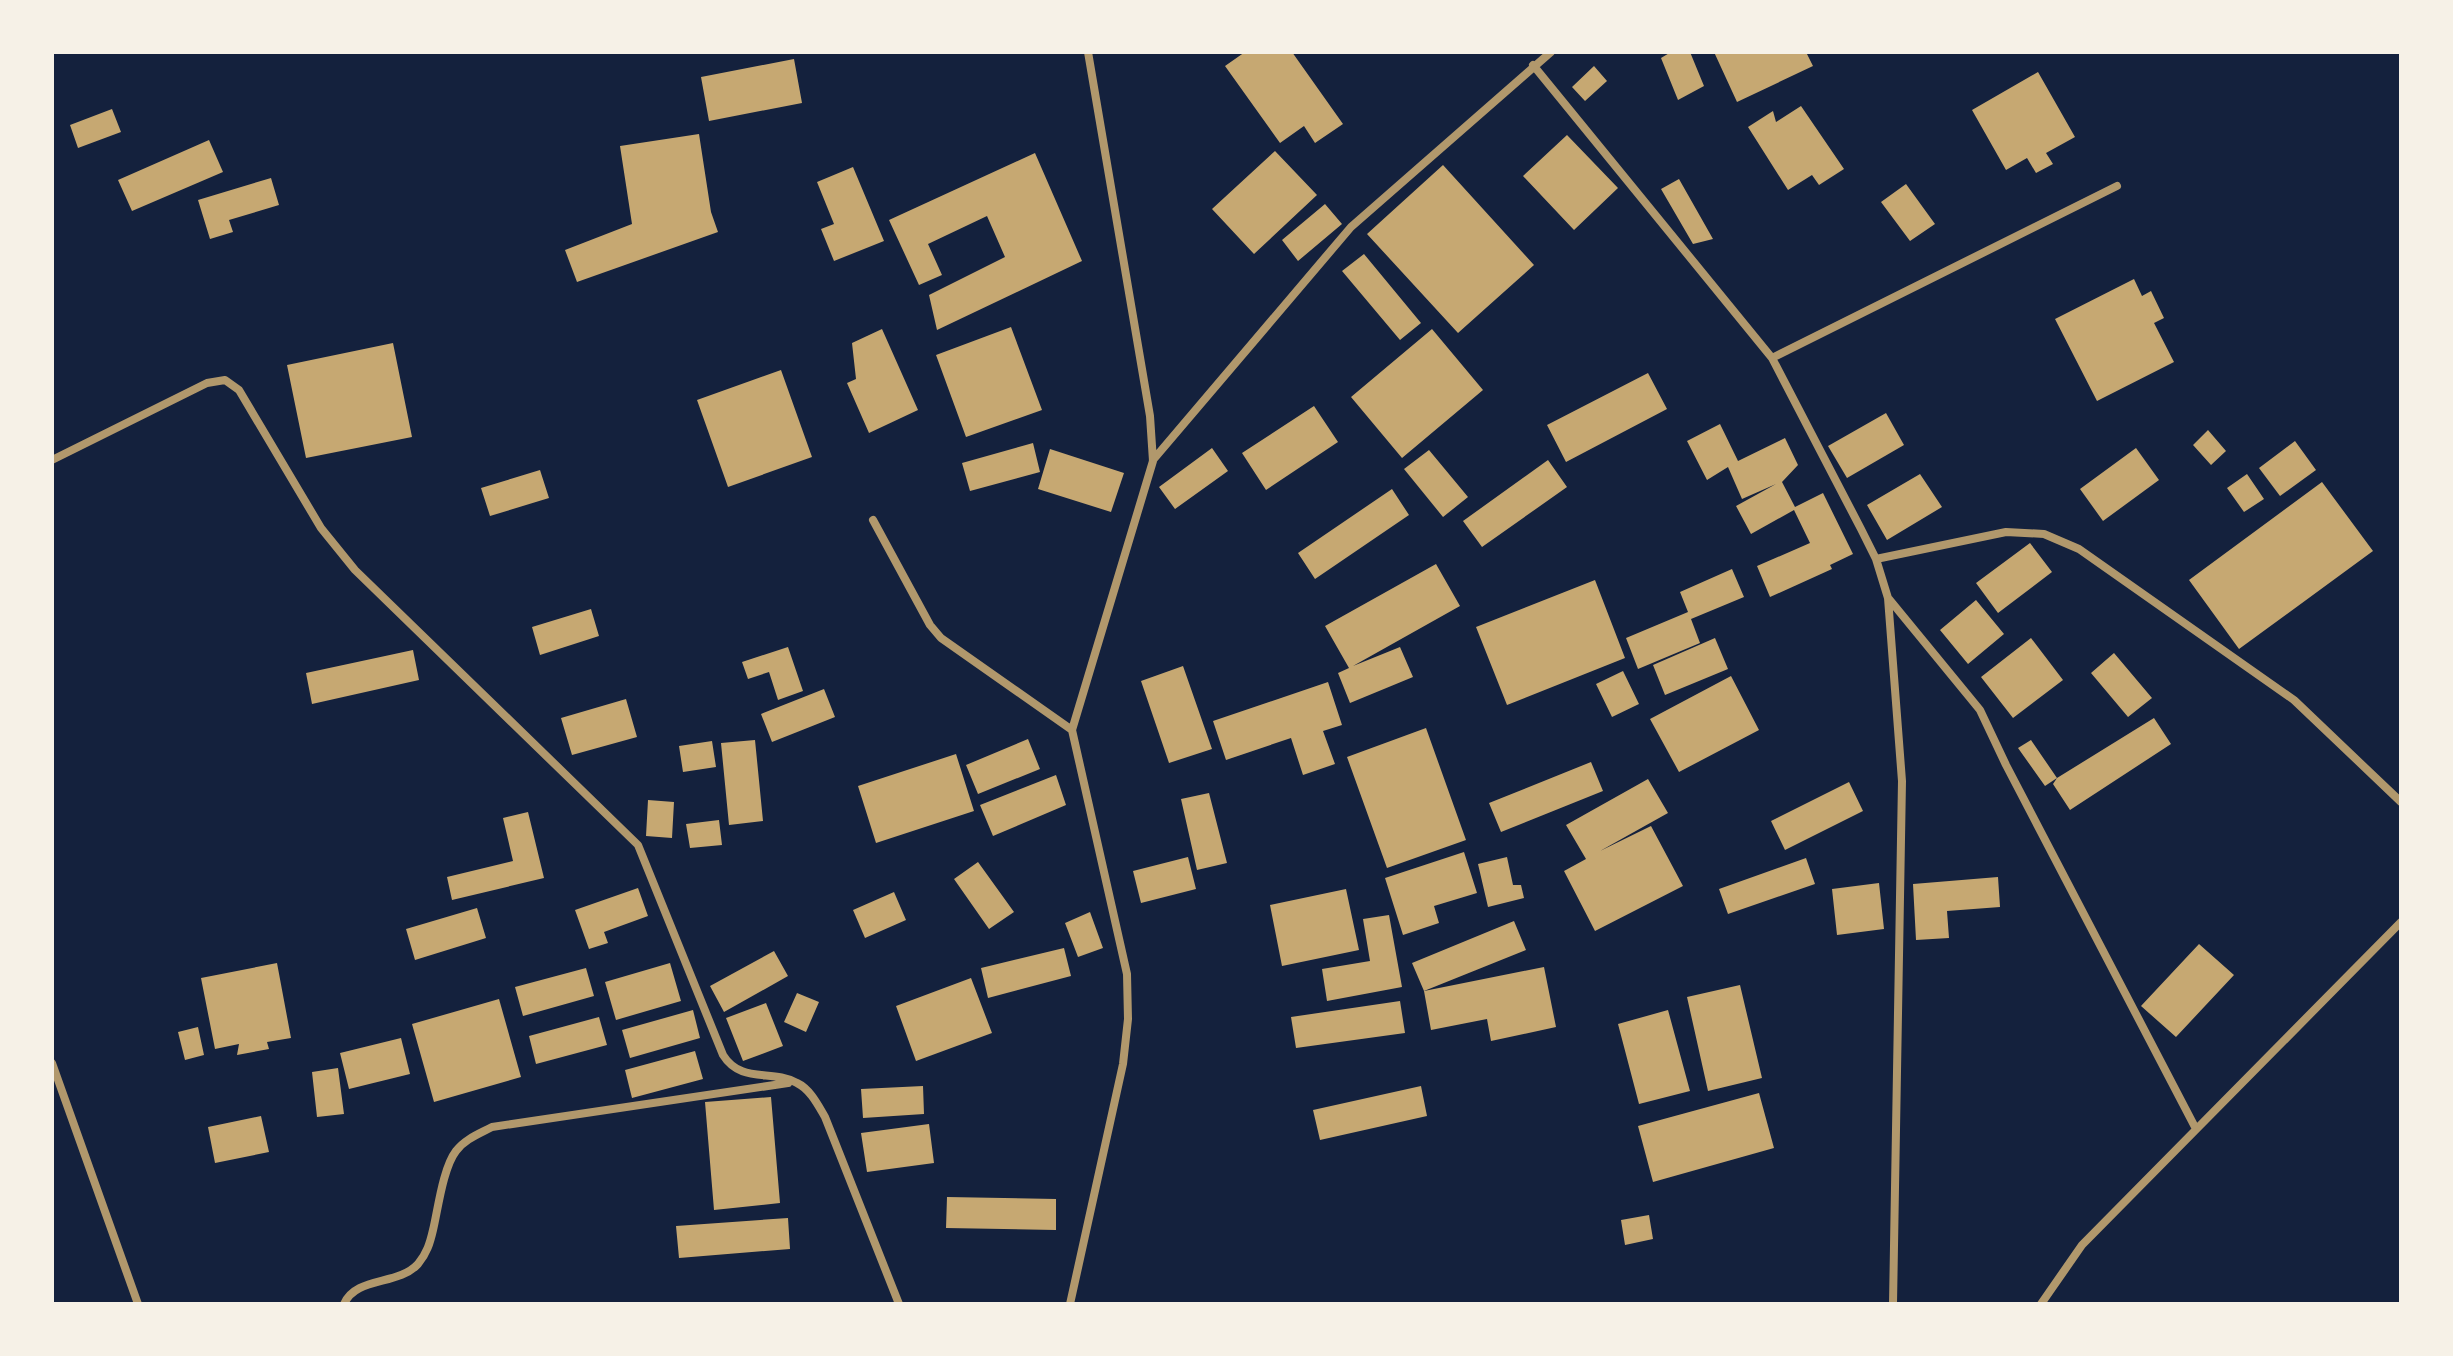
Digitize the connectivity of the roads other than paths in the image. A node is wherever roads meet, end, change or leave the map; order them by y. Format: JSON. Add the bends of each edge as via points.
{"nodes":[{"id":1,"x":1088,"y":52,"type":"edge"},
{"id":2,"x":1551,"y":52,"type":"edge"},
{"id":3,"x":1533,"y":65,"type":"junction"},
{"id":4,"x":2117,"y":186,"type":"dead end"},
{"id":5,"x":1772,"y":358,"type":"junction"},
{"id":6,"x":52,"y":460,"type":"edge"},
{"id":7,"x":1153,"y":461,"type":"junction"},
{"id":8,"x":873,"y":520,"type":"dead end"},
{"id":9,"x":1876,"y":559,"type":"junction"},
{"id":10,"x":1888,"y":598,"type":"junction"},
{"id":11,"x":1072,"y":730,"type":"junction"},
{"id":12,"x":2401,"y":802,"type":"edge"},
{"id":13,"x":2401,"y":922,"type":"edge"},
{"id":14,"x":52,"y":1063,"type":"edge"},
{"id":15,"x":797,"y":1082,"type":"junction"},
{"id":16,"x":2196,"y":1129,"type":"junction"},
{"id":17,"x":138,"y":1304,"type":"edge"},
{"id":18,"x":344,"y":1304,"type":"edge"},
{"id":19,"x":899,"y":1304,"type":"edge"},
{"id":20,"x":1070,"y":1304,"type":"edge"},
{"id":21,"x":1893,"y":1304,"type":"edge"},
{"id":22,"x":2041,"y":1304,"type":"edge"}],
"edges":[{"from":1,"to":7,"type":"street","via":[[1150,416]]},
{"from":2,"to":3,"type":"street"},
{"from":3,"to":5,"type":"street"},
{"from":3,"to":7,"type":"street","via":[[1351,227]]},
{"from":4,"to":5,"type":"street"},
{"from":5,"to":9,"type":"street"},
{"from":6,"to":15,"type":"street","via":[[207,383],[225,380],[239,390],[321,528],[355,570],[638,845],[730,1067]]},
{"from":7,"to":11,"type":"street"},
{"from":8,"to":11,"type":"street","via":[[941,638]]},
{"from":9,"to":10,"type":"street"},
{"from":9,"to":12,"type":"street","via":[[2006,532],[2044,534],[2079,549],[2294,700]]},
{"from":10,"to":16,"type":"street","via":[[1980,710]]},
{"from":10,"to":21,"type":"street","via":[[1902,781]]},
{"from":11,"to":20,"type":"street","via":[[1127,974],[1128,1019],[1123,1064]]},
{"from":13,"to":16,"type":"street"},
{"from":14,"to":17,"type":"street"},
{"from":15,"to":18,"type":"street","via":[[492,1127],[454,1153],[427,1252],[416,1267],[359,1288]]},
{"from":15,"to":19,"type":"street","via":[[825,1117]]},
{"from":16,"to":22,"type":"street","via":[[2082,1245]]}]}
